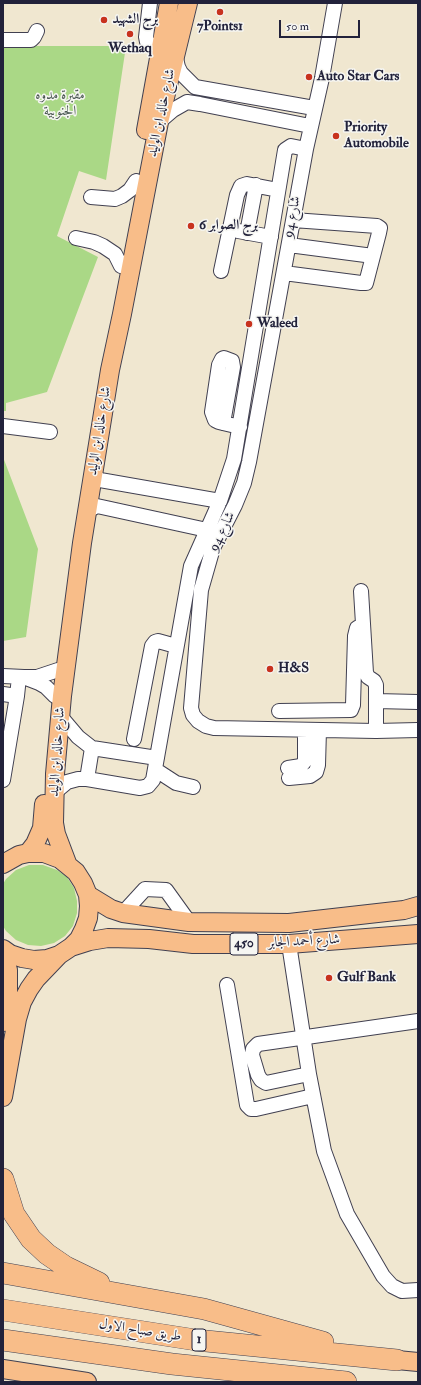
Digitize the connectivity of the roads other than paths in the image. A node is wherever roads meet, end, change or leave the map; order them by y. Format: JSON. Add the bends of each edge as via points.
{"nodes":[{"id":1,"x":150,"y":3,"type":"edge"},
{"id":2,"x":169,"y":3,"type":"edge"},
{"id":3,"x":188,"y":3,"type":"edge"},
{"id":4,"x":335,"y":3,"type":"edge"},
{"id":5,"x":37,"y":31,"type":"dead end"},
{"id":6,"x":3,"y":40,"type":"edge"},
{"id":7,"x":168,"y":50,"type":"junction"},
{"id":8,"x":314,"y":108,"type":"junction"},
{"id":9,"x":159,"y":122,"type":"junction"},
{"id":10,"x":310,"y":126,"type":"junction"},
{"id":11,"x":306,"y":149,"type":"junction"},
{"id":12,"x":136,"y":181,"type":"junction"},
{"id":13,"x":256,"y":185,"type":"junction"},
{"id":14,"x":278,"y":190,"type":"junction"},
{"id":15,"x":91,"y":197,"type":"dead end"},
{"id":16,"x":293,"y":220,"type":"junction"},
{"id":17,"x":230,"y":230,"type":"junction"},
{"id":18,"x":247,"y":233,"type":"junction"},
{"id":19,"x":271,"y":237,"type":"junction"},
{"id":20,"x":76,"y":238,"type":"dead end"},
{"id":21,"x":289,"y":245,"type":"junction"},
{"id":22,"x":373,"y":256,"type":"junction"},
{"id":23,"x":121,"y":266,"type":"junction"},
{"id":24,"x":221,"y":271,"type":"dead end"},
{"id":25,"x":284,"y":272,"type":"junction"},
{"id":26,"x":261,"y":300,"type":"junction"},
{"id":27,"x":278,"y":303,"type":"junction"},
{"id":28,"x":223,"y":423,"type":"dead end"},
{"id":29,"x":3,"y":426,"type":"edge"},
{"id":30,"x":240,"y":427,"type":"junction"},
{"id":31,"x":50,"y":432,"type":"dead end"},
{"id":32,"x":93,"y":474,"type":"junction"},
{"id":33,"x":220,"y":501,"type":"junction"},
{"id":34,"x":87,"y":511,"type":"junction"},
{"id":35,"x":207,"y":530,"type":"junction"},
{"id":36,"x":361,"y":591,"type":"dead end"},
{"id":37,"x":363,"y":625,"type":"junction"},
{"id":38,"x":176,"y":646,"type":"junction"},
{"id":39,"x":58,"y":670,"type":"junction"},
{"id":40,"x":3,"y":676,"type":"edge"},
{"id":41,"x":21,"y":677,"type":"junction"},
{"id":42,"x":3,"y":694,"type":"edge"},
{"id":43,"x":17,"y":696,"type":"junction"},
{"id":44,"x":55,"y":696,"type":"junction"},
{"id":45,"x":376,"y":701,"type":"junction"},
{"id":46,"x":418,"y":702,"type":"edge"},
{"id":47,"x":279,"y":711,"type":"dead end"},
{"id":48,"x":60,"y":717,"type":"junction"},
{"id":49,"x":305,"y":730,"type":"junction"},
{"id":50,"x":320,"y":730,"type":"junction"},
{"id":51,"x":418,"y":730,"type":"edge"},
{"id":52,"x":376,"y":731,"type":"junction"},
{"id":53,"x":134,"y":739,"type":"dead end"},
{"id":54,"x":92,"y":748,"type":"junction"},
{"id":55,"x":157,"y":764,"type":"junction"},
{"id":56,"x":87,"y":779,"type":"junction"},
{"id":57,"x":3,"y":780,"type":"edge"},
{"id":58,"x":193,"y":783,"type":"dead end"},
{"id":59,"x":55,"y":792,"type":"junction"},
{"id":60,"x":28,"y":853,"type":"junction"},
{"id":61,"x":67,"y":863,"type":"junction"},
{"id":62,"x":3,"y":864,"type":"edge"},
{"id":63,"x":88,"y":895,"type":"junction"},
{"id":64,"x":418,"y":906,"type":"edge"},
{"id":65,"x":123,"y":913,"type":"junction"},
{"id":66,"x":148,"y":917,"type":"junction"},
{"id":67,"x":189,"y":922,"type":"junction"},
{"id":68,"x":418,"y":934,"type":"edge"},
{"id":69,"x":149,"y":939,"type":"junction"},
{"id":70,"x":289,"y":944,"type":"junction"},
{"id":71,"x":3,"y":949,"type":"edge"},
{"id":72,"x":65,"y":951,"type":"junction"},
{"id":73,"x":3,"y":955,"type":"edge"},
{"id":74,"x":227,"y":986,"type":"dead end"},
{"id":75,"x":418,"y":1021,"type":"edge"},
{"id":76,"x":3,"y":1022,"type":"edge"},
{"id":77,"x":304,"y":1038,"type":"junction"},
{"id":78,"x":309,"y":1074,"type":"junction"},
{"id":79,"x":313,"y":1096,"type":"junction"},
{"id":80,"x":3,"y":1097,"type":"edge"},
{"id":81,"x":3,"y":1179,"type":"edge"},
{"id":82,"x":3,"y":1273,"type":"edge"},
{"id":83,"x":418,"y":1290,"type":"edge"},
{"id":84,"x":125,"y":1294,"type":"junction"},
{"id":85,"x":3,"y":1310,"type":"edge"},
{"id":86,"x":3,"y":1340,"type":"edge"},
{"id":87,"x":376,"y":1357,"type":"junction"},
{"id":88,"x":397,"y":1360,"type":"joint"},
{"id":89,"x":418,"y":1362,"type":"edge"},
{"id":90,"x":3,"y":1369,"type":"edge"},
{"id":91,"x":31,"y":1374,"type":"junction"},
{"id":92,"x":3,"y":1376,"type":"edge"},
{"id":93,"x":87,"y":1382,"type":"edge"},
{"id":94,"x":346,"y":1382,"type":"edge"}],
"edges":[{"from":1,"to":7,"type":"street","via":[[147,42]]},
{"from":2,"to":7,"type":"main road","name":"شارع خالد ابن الوليد"},
{"from":3,"to":7,"type":"main road","name":"شارع خالد ابن الوليد"},
{"from":4,"to":8,"type":"street","name":"شارع 94"},
{"from":5,"to":6,"type":"street","via":[[30,40]]},
{"from":7,"to":8,"type":"street","via":[[181,73],[195,87]]},
{"from":7,"to":9,"type":"main road","name":"شارع خالد ابن الوليد"},
{"from":7,"to":12,"type":"main road","name":"شارع خالد ابن الوليد"},
{"from":8,"to":10,"type":"street","name":"شارع 94"},
{"from":9,"to":10,"type":"street","via":[[187,102]]},
{"from":9,"to":32,"type":"main road","name":"شارع خالد ابن الوليد","via":[[110,370]]},
{"from":10,"to":11,"type":"street","name":"شارع 94"},
{"from":11,"to":14,"type":"street","via":[[291,146],[285,150]]},
{"from":11,"to":16,"type":"street","name":"شارع 94"},
{"from":12,"to":15,"type":"street","via":[[130,190],[115,199]]},
{"from":12,"to":23,"type":"main road","name":"شارع خالد ابن الوليد"},
{"from":13,"to":14,"type":"street"},
{"from":13,"to":17,"type":"street","via":[[241,186]]},
{"from":13,"to":18,"type":"street"},
{"from":14,"to":19,"type":"street"},
{"from":16,"to":21,"type":"street","name":"شارع 94"},
{"from":16,"to":22,"type":"street","via":[[377,226],[380,228]]},
{"from":17,"to":18,"type":"street"},
{"from":17,"to":24,"type":"street"},
{"from":18,"to":19,"type":"street"},
{"from":19,"to":26,"type":"street"},
{"from":20,"to":23,"type":"street","via":[[103,246],[115,254]]},
{"from":21,"to":22,"type":"street"},
{"from":21,"to":25,"type":"street","name":"شارع 94"},
{"from":22,"to":25,"type":"street","via":[[366,283]]},
{"from":23,"to":39,"type":"main road","name":"شارع خالد ابن الوليد","via":[[75,524]]},
{"from":25,"to":27,"type":"street","name":"شارع 94"},
{"from":26,"to":27,"type":"street"},
{"from":26,"to":30,"type":"street"},
{"from":27,"to":49,"type":"street","name":"شارع 94","via":[[244,483],[236,505],[213,548],[201,590],[191,708],[198,722],[214,728]]},
{"from":28,"to":30,"type":"street"},
{"from":29,"to":31,"type":"street"},
{"from":30,"to":33,"type":"street","via":[[234,459]]},
{"from":32,"to":33,"type":"street","via":[[100,480]]},
{"from":32,"to":34,"type":"main road","name":"شارع خالد ابن الوليد"},
{"from":33,"to":35,"type":"street"},
{"from":34,"to":35,"type":"street","via":[[97,506]]},
{"from":34,"to":48,"type":"main road","name":"شارع خالد ابن الوليد"},
{"from":35,"to":38,"type":"street","via":[[191,566]]},
{"from":36,"to":37,"type":"street"},
{"from":37,"to":45,"type":"street","via":[[366,674],[376,683]]},
{"from":37,"to":47,"type":"street","via":[[357,628],[354,636],[351,710]]},
{"from":38,"to":53,"type":"street","via":[[158,641],[152,646]]},
{"from":38,"to":55,"type":"street"},
{"from":39,"to":41,"type":"street"},
{"from":39,"to":44,"type":"main road","name":"شارع خالد ابن الوليد"},
{"from":40,"to":41,"type":"street"},
{"from":41,"to":43,"type":"street"},
{"from":41,"to":44,"type":"street","via":[[39,682]]},
{"from":42,"to":43,"type":"street"},
{"from":43,"to":57,"type":"street"},
{"from":44,"to":60,"type":"main road","name":"شارع خالد ابن الوليد","via":[[42,828]]},
{"from":45,"to":46,"type":"street"},
{"from":45,"to":52,"type":"street"},
{"from":48,"to":54,"type":"street"},
{"from":48,"to":59,"type":"main road","name":"شارع خالد ابن الوليد"},
{"from":49,"to":50,"type":"street","name":"شارع 94"},
{"from":49,"to":50,"type":"street","via":[[305,761],[288,773],[310,776],[316,772]]},
{"from":50,"to":52,"type":"street","name":"شارع 94"},
{"from":51,"to":52,"type":"street","name":"شارع 94"},
{"from":54,"to":55,"type":"street"},
{"from":54,"to":56,"type":"street"},
{"from":55,"to":56,"type":"street","via":[[153,780],[148,786],[140,788]]},
{"from":55,"to":58,"type":"street","via":[[176,783]]},
{"from":56,"to":59,"type":"street","via":[[71,780]]},
{"from":59,"to":61,"type":"main road","name":"شارع خالد ابن الوليد","via":[[56,834]]},
{"from":60,"to":61,"type":"main road","via":[[52,855]]},
{"from":60,"to":62,"type":"main road"},
{"from":61,"to":63,"type":"main road","via":[[76,872]]},
{"from":63,"to":65,"type":"main road","name":"شارع أحمد الجابر","number":"450"},
{"from":63,"to":72,"type":"main road","via":[[88,918],[84,929]]},
{"from":64,"to":67,"type":"main road","name":"شارع أحمد الجابر","number":"450","via":[[404,910],[289,923]]},
{"from":65,"to":66,"type":"main road","name":"شارع أحمد الجابر","number":"450"},
{"from":65,"to":67,"type":"street","via":[[145,889],[166,890]]},
{"from":66,"to":67,"type":"main road","name":"شارع أحمد الجابر","number":"450"},
{"from":66,"to":69,"type":"main road","via":[[141,928]]},
{"from":68,"to":70,"type":"main road","name":"شارع أحمد الجابر","number":"450"},
{"from":69,"to":70,"type":"main road","name":"شارع أحمد الجابر","number":"450","via":[[192,944]]},
{"from":69,"to":72,"type":"main road","name":"شارع أحمد الجابر","number":"450","via":[[108,938],[90,941]]},
{"from":70,"to":77,"type":"street"},
{"from":71,"to":72,"type":"main road","number":"450","via":[[10,954],[34,960],[47,959]]},
{"from":72,"to":80,"type":"main road","via":[[36,979],[22,1002]]},
{"from":73,"to":76,"type":"main road","via":[[8,970],[8,996]]},
{"from":74,"to":79,"type":"street","via":[[247,1105],[251,1109],[256,1109]]},
{"from":75,"to":77,"type":"street"},
{"from":77,"to":78,"type":"street"},
{"from":77,"to":78,"type":"street","via":[[258,1044],[252,1055],[258,1076],[266,1083]]},
{"from":78,"to":79,"type":"street"},
{"from":79,"to":83,"type":"street","via":[[324,1152],[347,1214],[383,1276],[392,1286],[402,1291]]},
{"from":81,"to":84,"type":"highway","via":[[14,1214],[30,1239],[66,1267]]},
{"from":82,"to":84,"type":"highway"},
{"from":84,"to":87,"type":"highway","via":[[204,1309]]},
{"from":85,"to":87,"type":"highway","name":"طريق صباح الاول","number":"1","via":[[196,1340]]},
{"from":86,"to":94,"type":"highway","name":"طريق صباح الاول","number":"1","via":[[172,1364]]},
{"from":87,"to":88,"type":"highway","name":"طريق صباح الاول","number":"1"},
{"from":88,"to":89,"type":"main road","number":"1"},
{"from":90,"to":91,"type":"main road"},
{"from":91,"to":92,"type":"main road"},
{"from":91,"to":93,"type":"main road"}]}
